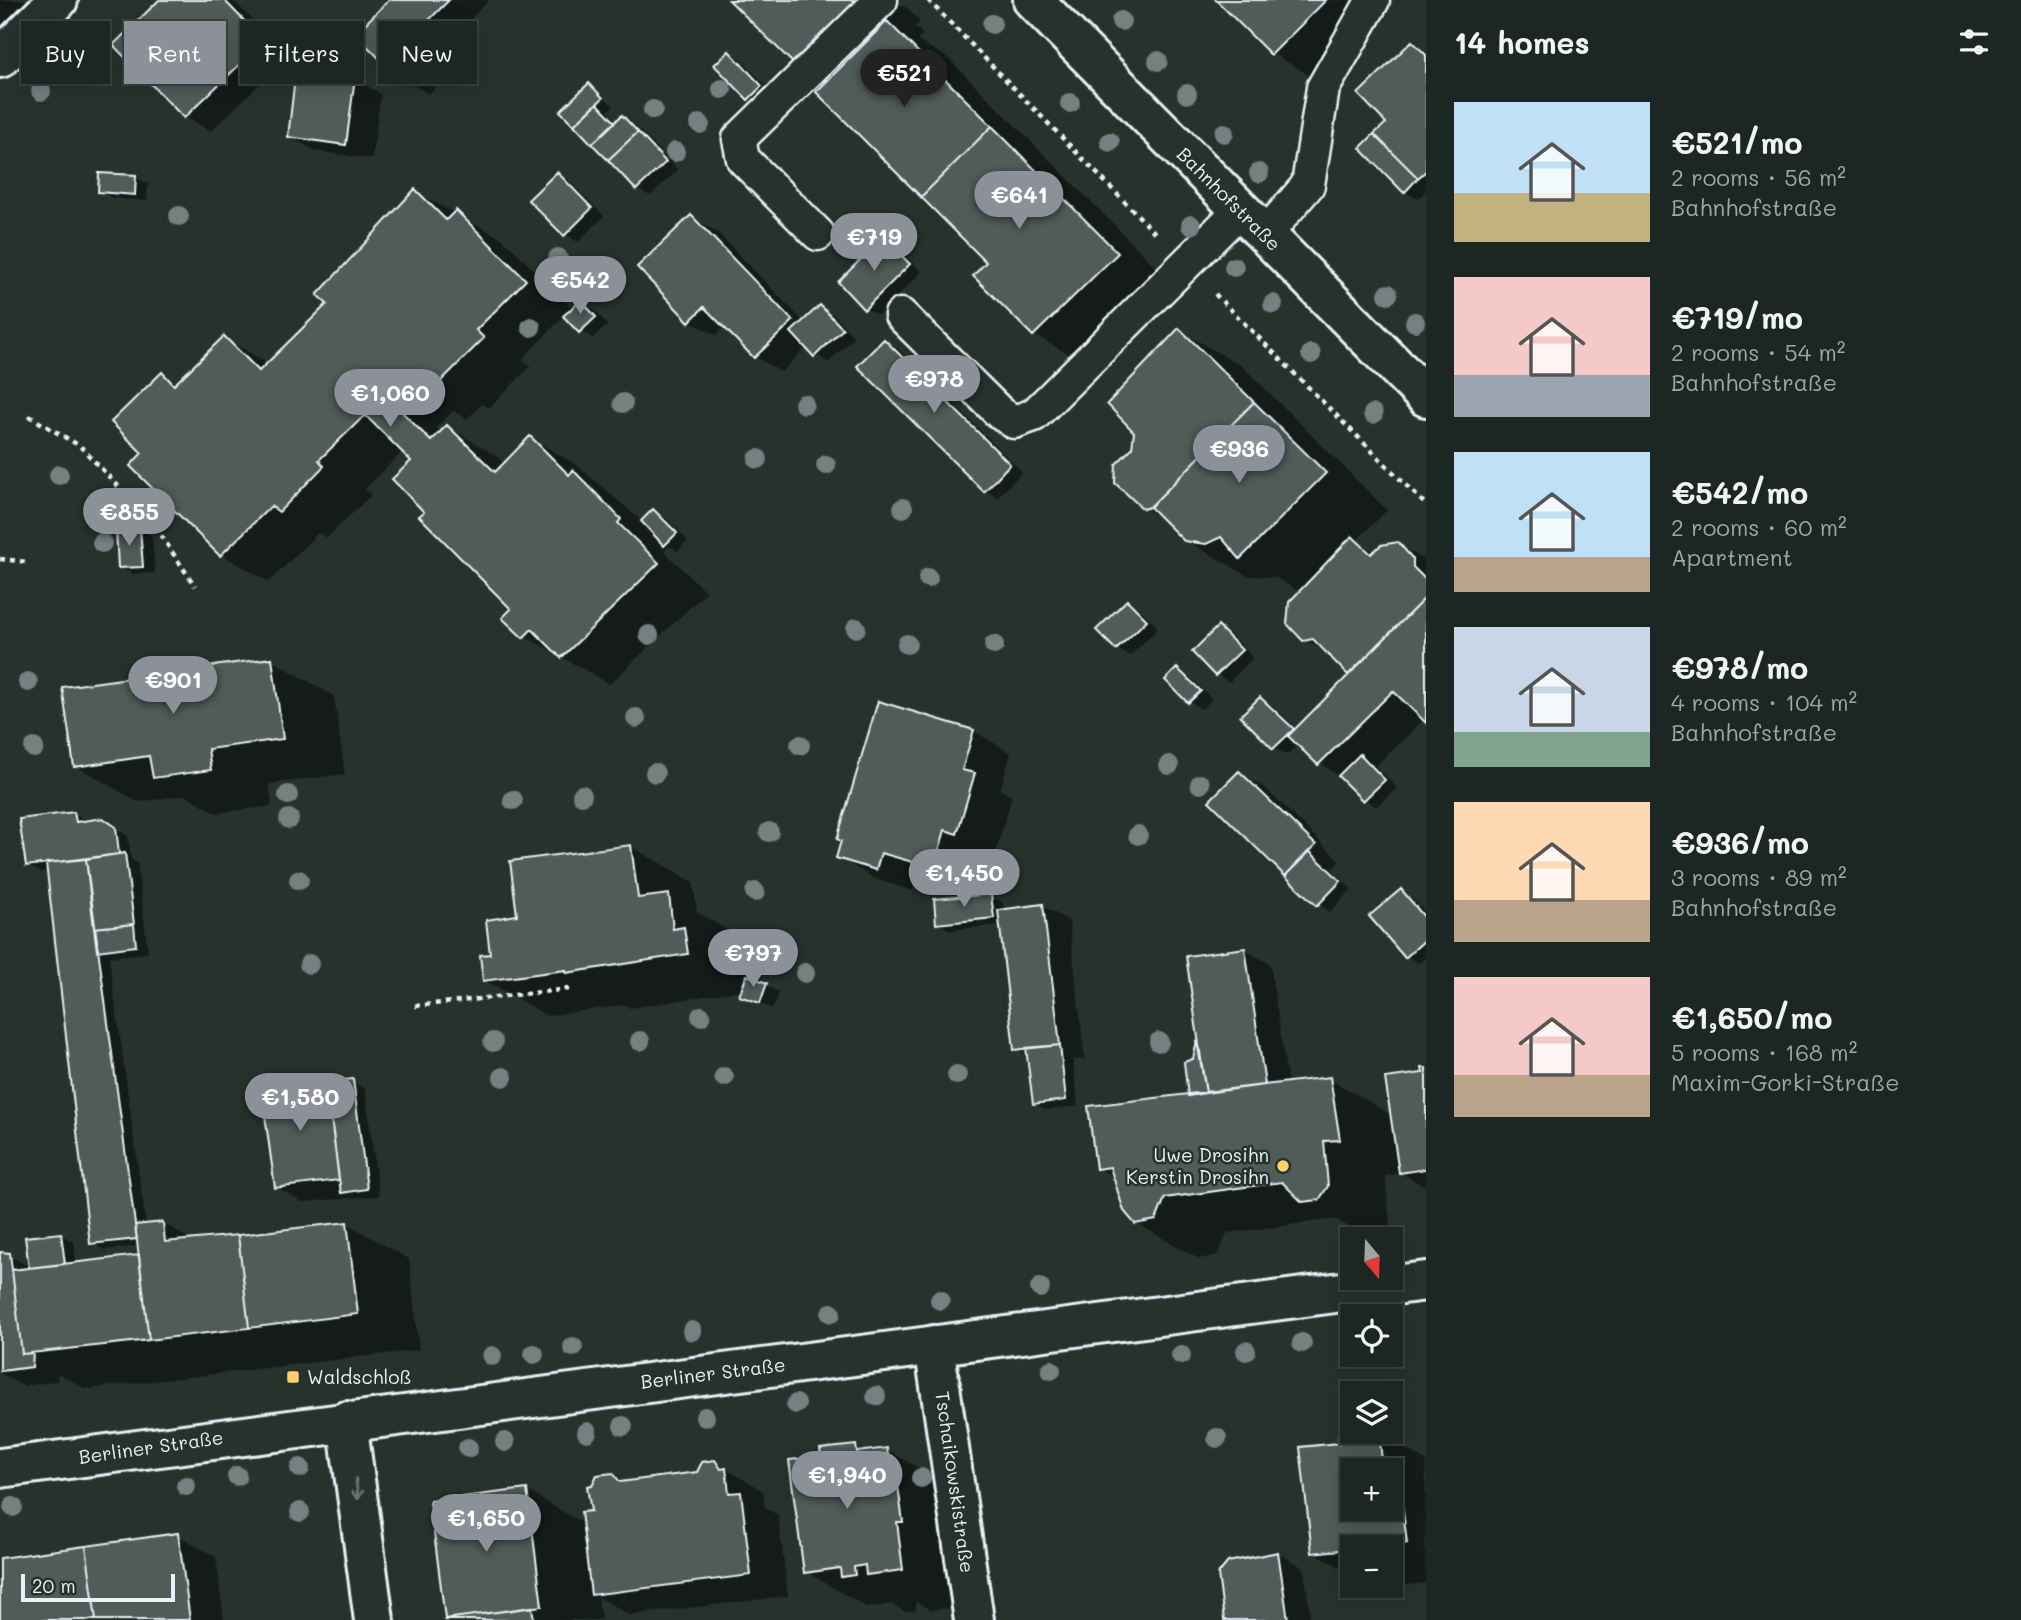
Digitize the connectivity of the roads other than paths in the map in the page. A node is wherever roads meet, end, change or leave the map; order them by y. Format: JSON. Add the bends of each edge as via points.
{"nodes":[{"id":1,"x":58,"y":0,"type":"edge"},
{"id":2,"x":881,"y":0,"type":"edge"},
{"id":3,"x":1033,"y":0,"type":"edge"},
{"id":4,"x":1373,"y":0,"type":"edge"},
{"id":5,"x":0,"y":58,"type":"edge"},
{"id":6,"x":1252,"y":223,"type":"junction"},
{"id":7,"x":818,"y":234,"type":"dead end"},
{"id":8,"x":901,"y":315,"type":"dead end"},
{"id":9,"x":1426,"y":397,"type":"edge"},
{"id":10,"x":1426,"y":1281,"type":"edge"},
{"id":11,"x":934,"y":1345,"type":"junction"},
{"id":12,"x":347,"y":1421,"type":"junction"},
{"id":13,"x":0,"y":1468,"type":"edge"},
{"id":14,"x":374,"y":1620,"type":"edge"},
{"id":15,"x":974,"y":1620,"type":"edge"}],
"edges":[{"from":1,"to":5,"type":"main road"},
{"from":2,"to":7,"type":"lane","via":[[739,139],[743,159]]},
{"from":3,"to":6,"type":"main road","name":"Bahnhofstraße"},
{"from":4,"to":6,"type":"lane","via":[[1323,88],[1308,185]]},
{"from":6,"to":8,"type":"lane","via":[[1034,415],[1014,422]]},
{"from":6,"to":9,"type":"main road","name":"Bahnhofstraße"},
{"from":10,"to":11,"type":"main road","name":"Berliner Straße"},
{"from":11,"to":12,"type":"main road","name":"Berliner Straße"},
{"from":11,"to":15,"type":"main road","name":"Tschaikowskistraße"},
{"from":12,"to":13,"type":"main road","name":"Berliner Straße"},
{"from":12,"to":14,"type":"main road","one_way":true}]}
